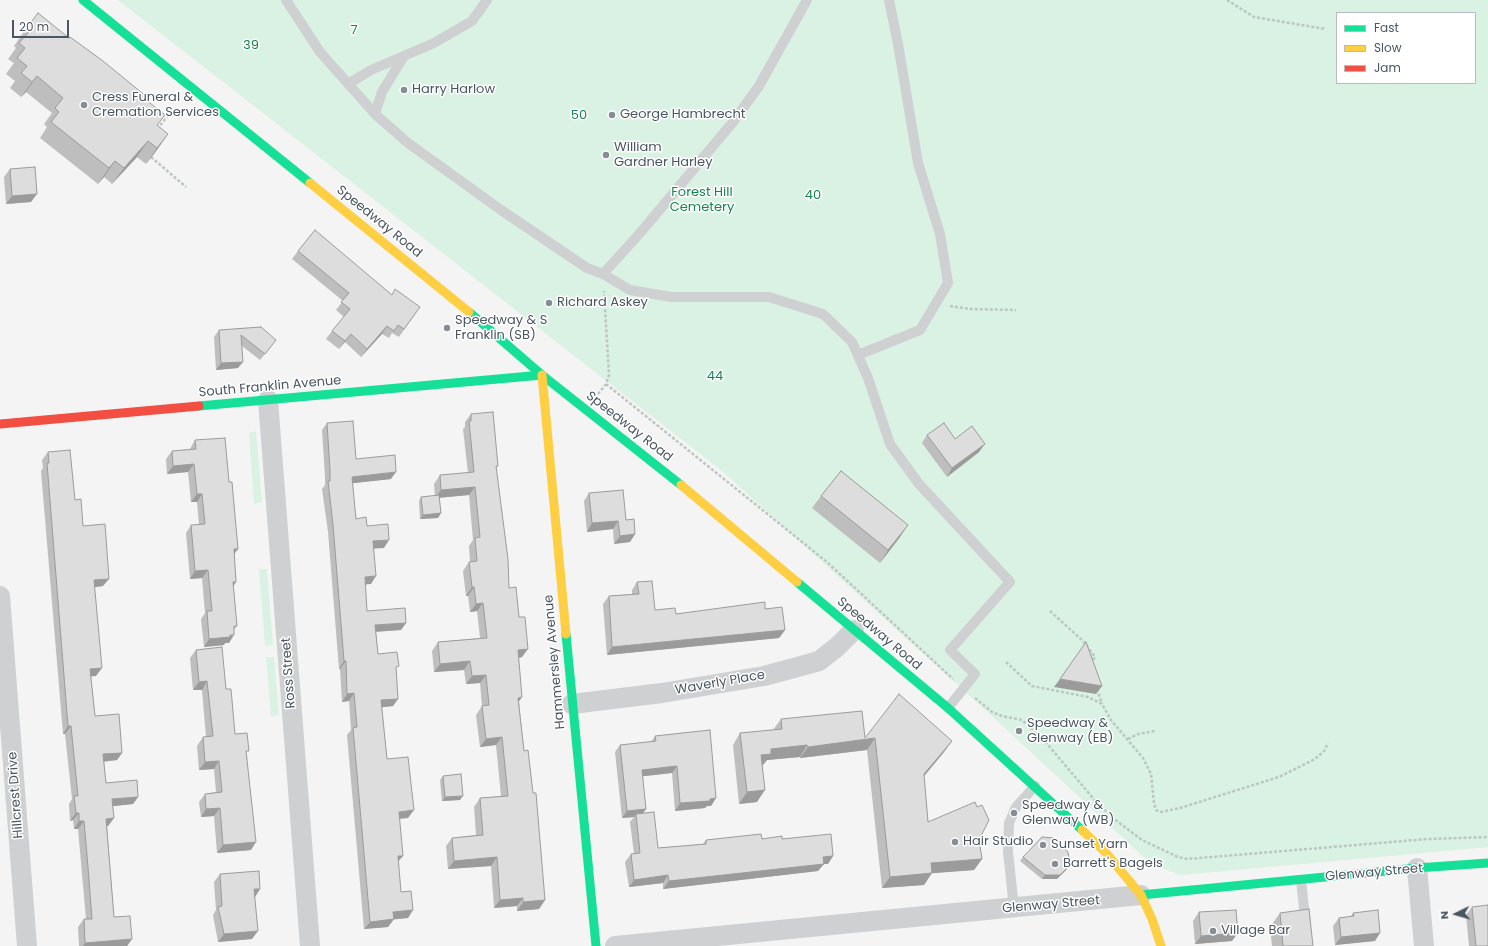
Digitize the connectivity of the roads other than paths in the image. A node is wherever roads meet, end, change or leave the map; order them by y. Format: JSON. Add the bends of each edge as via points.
{"nodes":[{"id":1,"x":83,"y":0,"type":"edge"},
{"id":2,"x":286,"y":0,"type":"edge"},
{"id":3,"x":487,"y":0,"type":"edge"},
{"id":4,"x":808,"y":0,"type":"edge"},
{"id":5,"x":889,"y":0,"type":"edge"},
{"id":6,"x":404,"y":56,"type":"junction"},
{"id":7,"x":348,"y":84,"type":"junction"},
{"id":8,"x":375,"y":114,"type":"junction"},
{"id":9,"x":603,"y":274,"type":"junction"},
{"id":10,"x":858,"y":355,"type":"junction"},
{"id":11,"x":542,"y":375,"type":"junction"},
{"id":12,"x":268,"y":400,"type":"junction"},
{"id":13,"x":0,"y":424,"type":"edge"},
{"id":14,"x":0,"y":596,"type":"edge"},
{"id":15,"x":854,"y":630,"type":"junction"},
{"id":16,"x":572,"y":704,"type":"junction"},
{"id":17,"x":948,"y":708,"type":"junction"},
{"id":18,"x":1035,"y":786,"type":"junction"},
{"id":19,"x":1488,"y":863,"type":"edge"},
{"id":20,"x":1417,"y":868,"type":"junction"},
{"id":21,"x":1300,"y":880,"type":"junction"},
{"id":22,"x":1141,"y":896,"type":"junction"},
{"id":23,"x":1014,"y":908,"type":"junction"},
{"id":24,"x":27,"y":946,"type":"edge"},
{"id":25,"x":310,"y":946,"type":"edge"},
{"id":26,"x":596,"y":946,"type":"edge"},
{"id":27,"x":614,"y":946,"type":"edge"},
{"id":28,"x":1161,"y":946,"type":"edge"},
{"id":29,"x":1308,"y":946,"type":"edge"},
{"id":30,"x":1424,"y":946,"type":"edge"}],
"edges":[{"from":1,"to":11,"type":"street","name":"Speedway Road","via":[[479,320]]},
{"from":2,"to":7,"type":"lane","via":[[320,52]]},
{"from":3,"to":6,"type":"lane","via":[[472,21],[434,43]]},
{"from":4,"to":9,"type":"lane","via":[[760,86],[733,122]]},
{"from":5,"to":10,"type":"lane","via":[[918,163],[940,234],[948,283],[920,330]]},
{"from":6,"to":7,"type":"lane","via":[[371,70]]},
{"from":6,"to":8,"type":"lane","via":[[382,92]]},
{"from":7,"to":8,"type":"lane"},
{"from":8,"to":9,"type":"lane","via":[[408,143],[501,210],[587,268]]},
{"from":9,"to":10,"type":"lane","via":[[630,290],[671,297],[769,297],[823,314],[852,342]]},
{"from":10,"to":17,"type":"lane","via":[[878,404],[890,444],[920,484],[1010,582],[950,650],[975,674]]},
{"from":11,"to":12,"type":"street","name":"South Franklin Avenue"},
{"from":11,"to":15,"type":"street","name":"Speedway Road","via":[[655,463]]},
{"from":11,"to":16,"type":"street","name":"Hammersley Avenue"},
{"from":12,"to":13,"type":"street","name":"South Franklin Avenue"},
{"from":12,"to":25,"type":"street","name":"Ross Street"},
{"from":14,"to":24,"type":"street","name":"Hillcrest Drive"},
{"from":15,"to":16,"type":"street","name":"Waverly Place","via":[[819,661],[764,676],[662,693]]},
{"from":15,"to":17,"type":"street","name":"Speedway Road"},
{"from":16,"to":26,"type":"street","name":"Hammersley Avenue"},
{"from":17,"to":18,"type":"street","name":"Speedway Road"},
{"from":18,"to":22,"type":"street","name":"Speedway Road","via":[[1106,853]]},
{"from":18,"to":23,"type":"lane","via":[[1016,807],[1009,823],[1008,852]]},
{"from":19,"to":20,"type":"street","name":"Glenway Street"},
{"from":20,"to":21,"type":"street","name":"Glenway Street"},
{"from":20,"to":30,"type":"street"},
{"from":21,"to":22,"type":"street","name":"Glenway Street"},
{"from":21,"to":29,"type":"lane"},
{"from":22,"to":23,"type":"street","name":"Glenway Street"},
{"from":22,"to":28,"type":"street","name":"Speedway Road"},
{"from":23,"to":27,"type":"street","name":"Glenway Street"}]}
